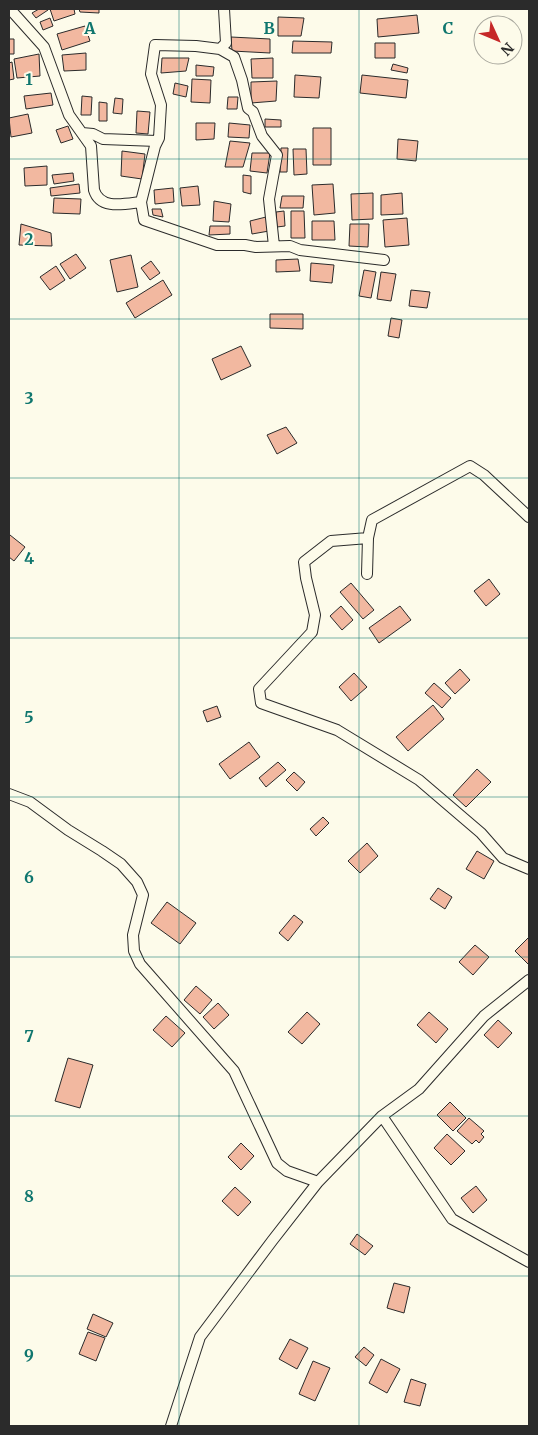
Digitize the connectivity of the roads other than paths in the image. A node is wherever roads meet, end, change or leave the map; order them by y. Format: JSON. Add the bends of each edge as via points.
{"nodes":[{"id":1,"x":10,"y":9,"type":"edge"},
{"id":2,"x":224,"y":9,"type":"edge"},
{"id":3,"x":220,"y":49,"type":"junction"},
{"id":4,"x":82,"y":133,"type":"junction"},
{"id":5,"x":157,"y":142,"type":"junction"},
{"id":6,"x":141,"y":202,"type":"junction"},
{"id":7,"x":274,"y":246,"type":"junction"},
{"id":8,"x":384,"y":260,"type":"dead end"},
{"id":9,"x":529,"y":517,"type":"edge"},
{"id":10,"x":368,"y":538,"type":"junction"},
{"id":11,"x":368,"y":574,"type":"dead end"},
{"id":12,"x":9,"y":794,"type":"edge"},
{"id":13,"x":529,"y":869,"type":"edge"},
{"id":14,"x":529,"y":980,"type":"edge"},
{"id":15,"x":382,"y":1116,"type":"junction"},
{"id":16,"x":318,"y":1182,"type":"junction"},
{"id":17,"x":529,"y":1262,"type":"edge"},
{"id":18,"x":171,"y":1426,"type":"edge"}],
"edges":[{"from":1,"to":4,"type":"street","via":[[44,46],[69,115]]},
{"from":2,"to":3,"type":"street","via":[[226,43]]},
{"from":3,"to":5,"type":"street","via":[[154,45],[152,74],[161,105]]},
{"from":3,"to":7,"type":"street","via":[[234,57],[248,108],[253,112],[262,136],[277,155],[270,199]]},
{"from":4,"to":5,"type":"street","via":[[102,139]]},
{"from":4,"to":6,"type":"street","via":[[90,146],[96,196],[113,205]]},
{"from":5,"to":6,"type":"street"},
{"from":6,"to":7,"type":"street","via":[[144,220],[189,236],[217,245]]},
{"from":7,"to":8,"type":"street"},
{"from":9,"to":10,"type":"street","via":[[470,466],[372,520]]},
{"from":10,"to":11,"type":"street"},
{"from":10,"to":13,"type":"street","via":[[331,541],[304,562],[315,615],[312,632],[259,689],[261,703],[337,730],[419,780],[481,833],[503,858]]},
{"from":12,"to":16,"type":"street","via":[[30,802],[122,864],[137,882],[142,896],[133,935],[134,951],[140,964],[234,1071],[277,1163]]},
{"from":14,"to":15,"type":"street","via":[[484,1016],[419,1089]]},
{"from":15,"to":16,"type":"street"},
{"from":15,"to":17,"type":"street","via":[[452,1219]]},
{"from":16,"to":18,"type":"street","via":[[200,1337]]}]}
